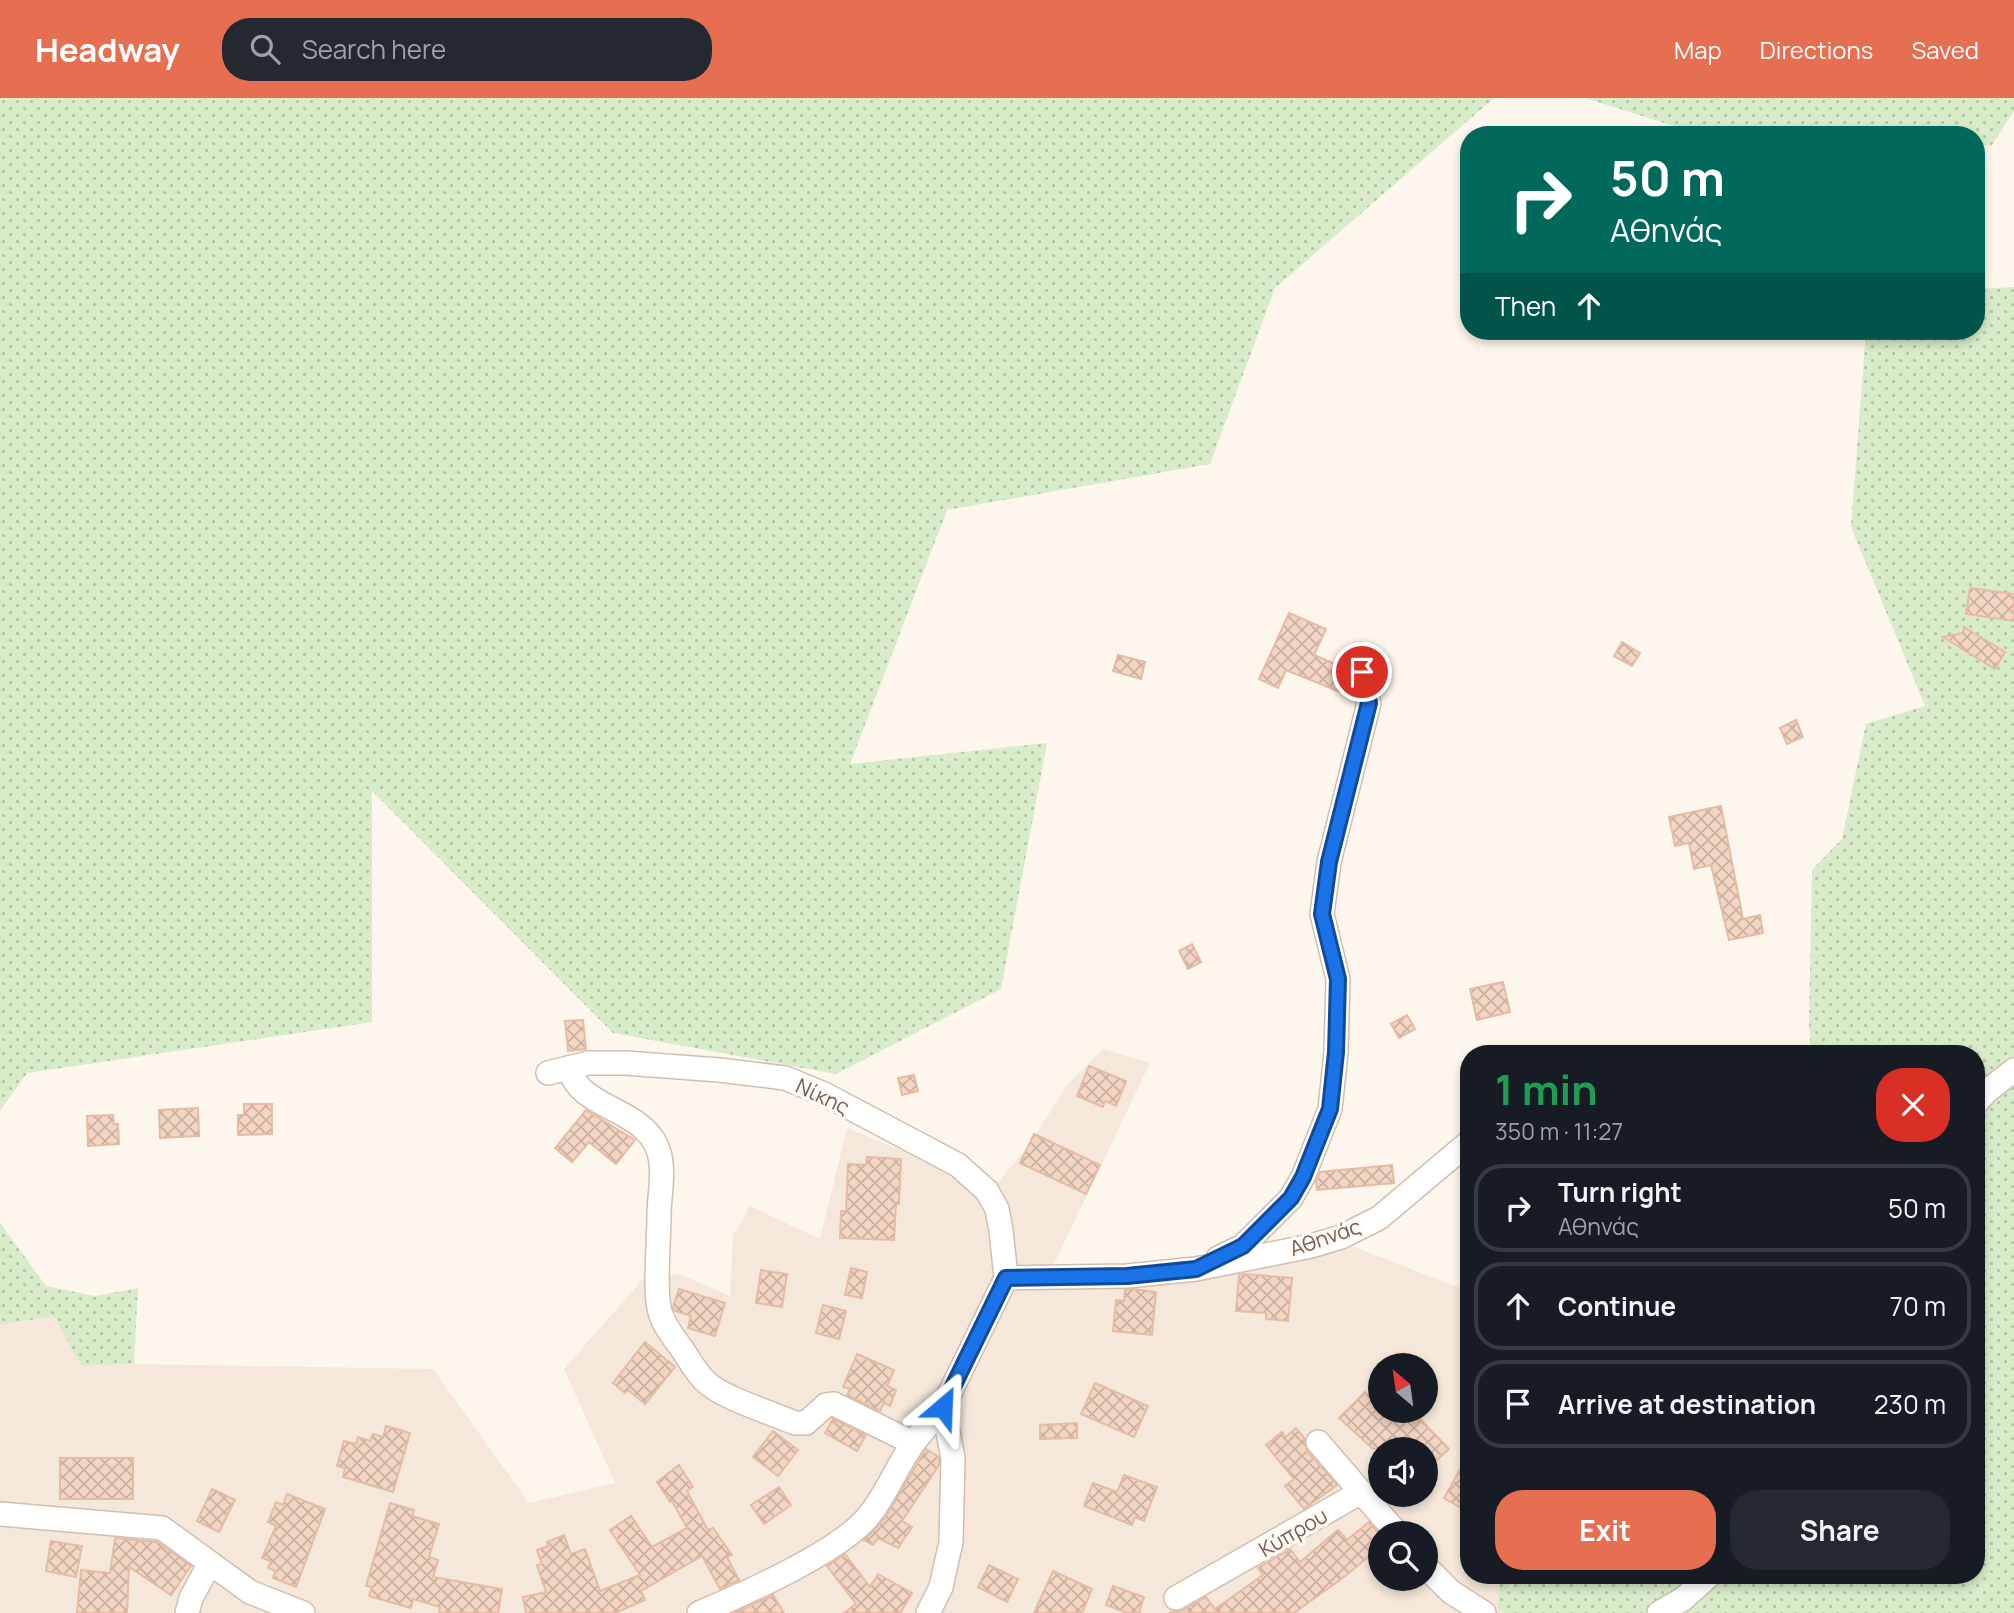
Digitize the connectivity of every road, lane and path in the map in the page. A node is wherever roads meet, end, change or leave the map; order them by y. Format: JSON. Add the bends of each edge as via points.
{"nodes":[{"id":1,"x":1362,"y":672,"type":"dead end"},
{"id":2,"x":2014,"y":1070,"type":"edge"},
{"id":3,"x":1985,"y":1093,"type":"edge"},
{"id":4,"x":1460,"y":1150,"type":"edge"},
{"id":5,"x":1196,"y":1269,"type":"junction"},
{"id":6,"x":1006,"y":1278,"type":"junction"},
{"id":7,"x":943,"y":1407,"type":"junction"},
{"id":8,"x":1318,"y":1442,"type":"dead end"},
{"id":9,"x":913,"y":1443,"type":"junction"},
{"id":10,"x":1361,"y":1492,"type":"junction"},
{"id":11,"x":0,"y":1514,"type":"edge"},
{"id":12,"x":1386,"y":1521,"type":"edge"},
{"id":13,"x":210,"y":1563,"type":"junction"},
{"id":14,"x":1438,"y":1579,"type":"edge"},
{"id":15,"x":1700,"y":1584,"type":"edge"},
{"id":16,"x":1176,"y":1598,"type":"dead end"},
{"id":17,"x":276,"y":1608,"type":"edge"},
{"id":18,"x":187,"y":1613,"type":"edge"},
{"id":19,"x":303,"y":1613,"type":"edge"},
{"id":20,"x":699,"y":1613,"type":"edge"},
{"id":21,"x":928,"y":1613,"type":"edge"},
{"id":22,"x":1484,"y":1613,"type":"edge"},
{"id":23,"x":1659,"y":1613,"type":"edge"}],
"edges":[{"from":1,"to":5,"type":"street","via":[[1369,703],[1329,862],[1322,914],[1338,979],[1330,1109],[1291,1198],[1243,1246]]},
{"from":2,"to":3,"type":"street"},
{"from":4,"to":5,"type":"street","name":"Αθηνάς","via":[[1379,1218],[1341,1237]]},
{"from":5,"to":6,"type":"street","name":"Αθηνάς","via":[[1127,1276]]},
{"from":6,"to":7,"type":"street"},
{"from":6,"to":9,"type":"street","name":"Νίκης","via":[[997,1209],[987,1191],[958,1165],[824,1094],[785,1078],[719,1070],[625,1063],[588,1063],[559,1070],[586,1093],[635,1121],[657,1147],[662,1162],[660,1311],[704,1380],[716,1390],[795,1423],[806,1423],[826,1405],[834,1404]]},
{"from":7,"to":9,"type":"street"},
{"from":7,"to":21,"type":"street","via":[[953,1458],[951,1542],[941,1587]]},
{"from":8,"to":10,"type":"street"},
{"from":9,"to":20,"type":"street","via":[[867,1518],[839,1541]]},
{"from":10,"to":12,"type":"street"},
{"from":10,"to":16,"type":"street","name":"Κύπρου"},
{"from":11,"to":13,"type":"street","via":[[162,1528]]},
{"from":13,"to":17,"type":"street"},
{"from":13,"to":18,"type":"street"},
{"from":14,"to":22,"type":"street"},
{"from":15,"to":23,"type":"street"},
{"from":17,"to":19,"type":"street"}]}
